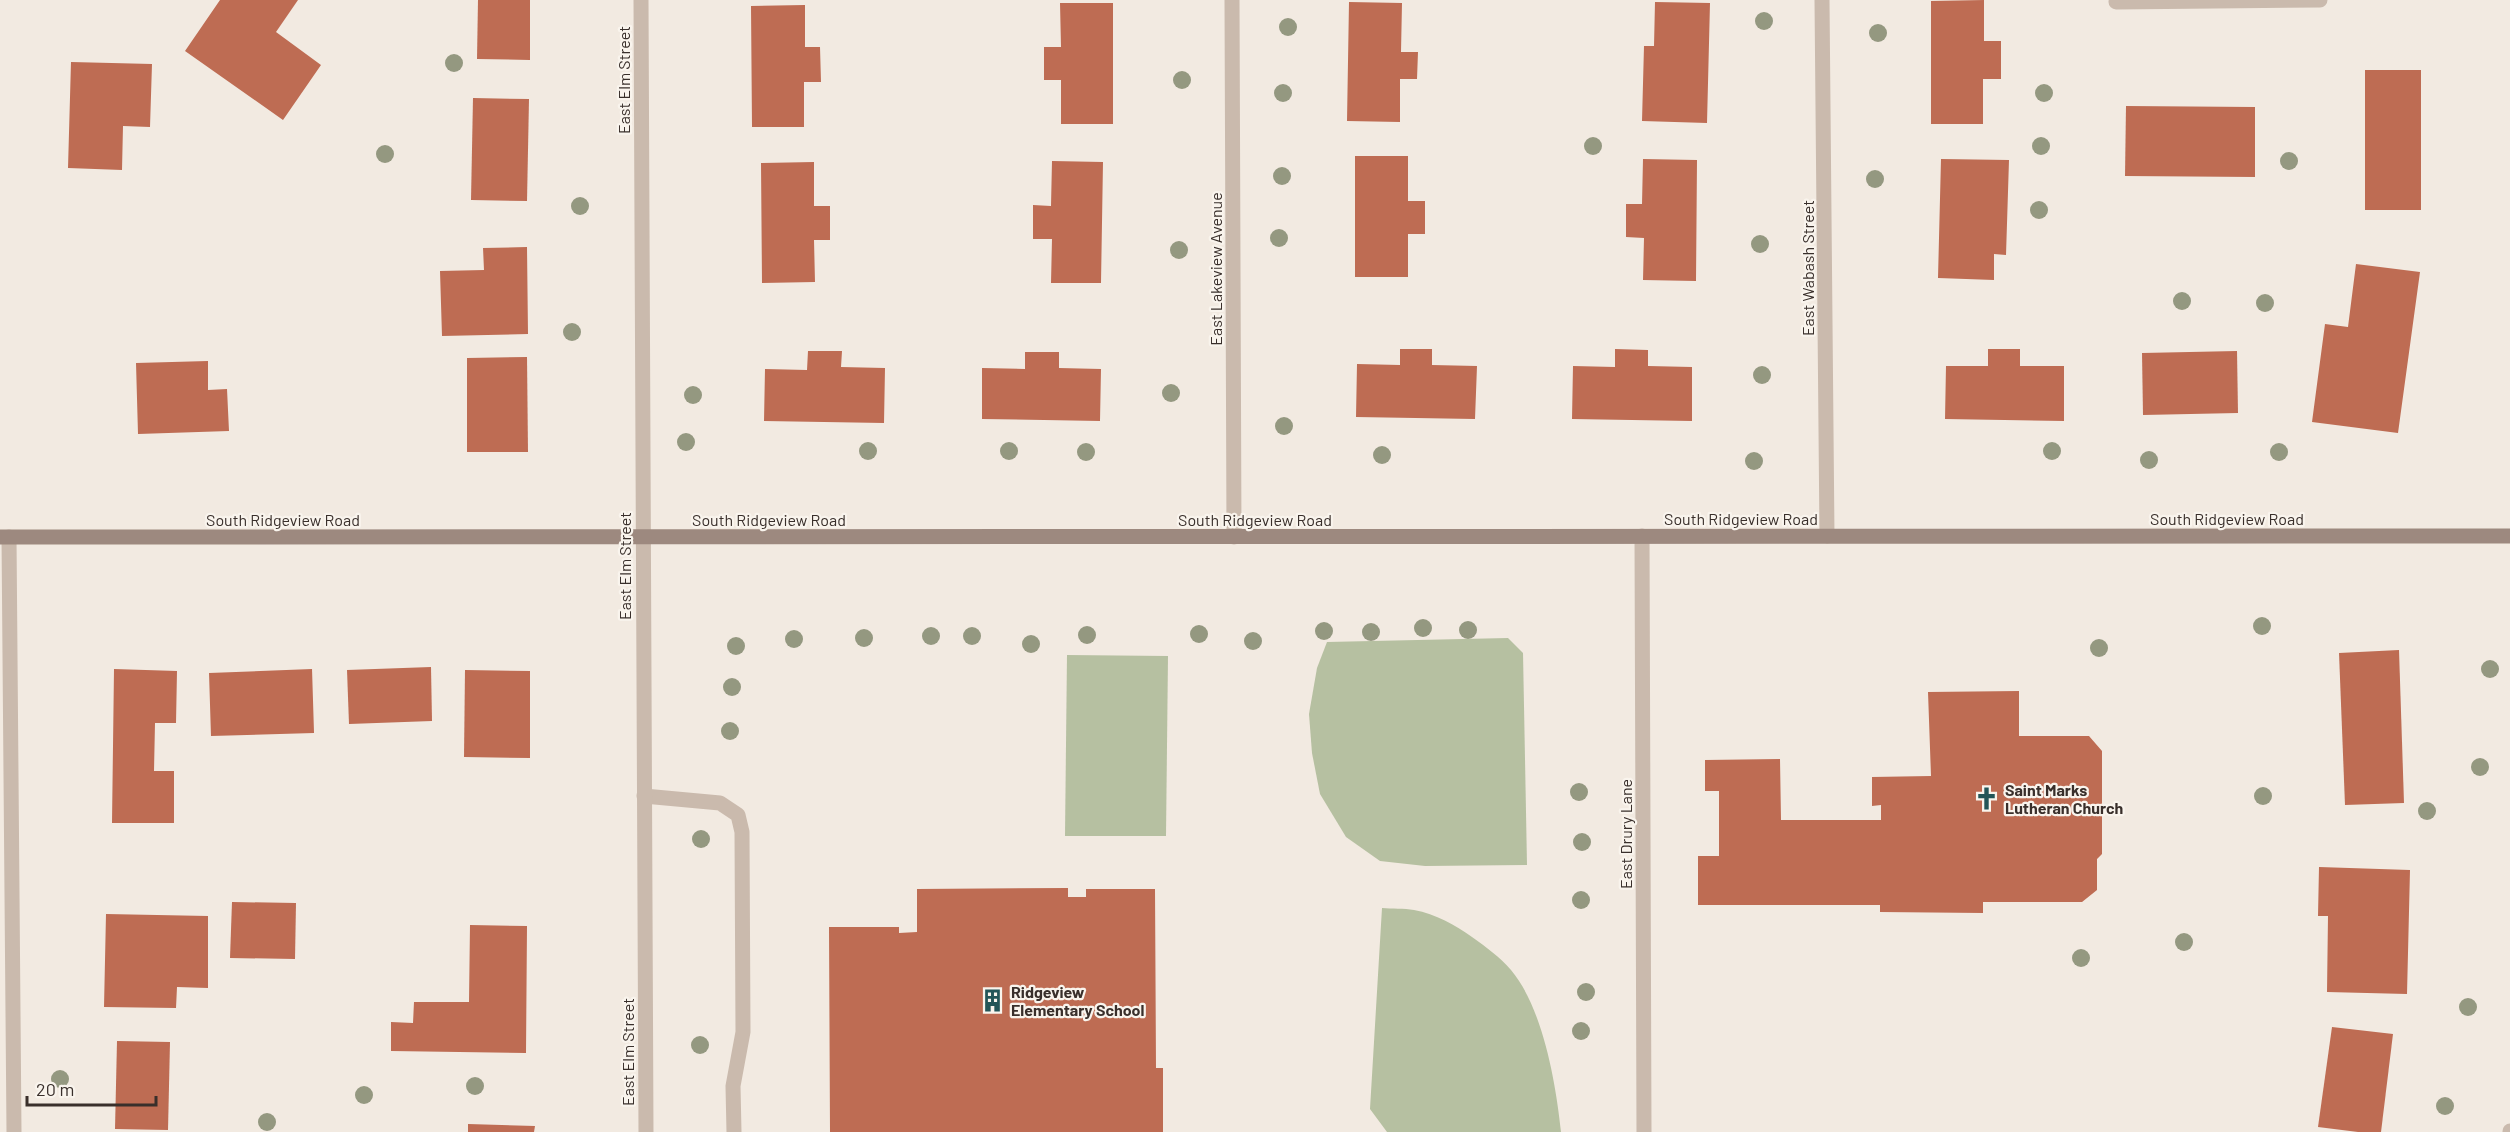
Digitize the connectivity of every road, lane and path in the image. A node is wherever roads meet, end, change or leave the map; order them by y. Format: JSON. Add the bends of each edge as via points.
{"nodes":[{"id":1,"x":641,"y":0,"type":"edge"},
{"id":2,"x":1232,"y":0,"type":"edge"},
{"id":3,"x":1822,"y":0,"type":"edge"},
{"id":4,"x":2320,"y":0,"type":"edge"},
{"id":5,"x":2116,"y":2,"type":"dead end"},
{"id":6,"x":1642,"y":536,"type":"junction"},
{"id":7,"x":1827,"y":536,"type":"junction"},
{"id":8,"x":2510,"y":536,"type":"edge"},
{"id":9,"x":4,"y":537,"type":"edge"},
{"id":10,"x":642,"y":537,"type":"junction"},
{"id":11,"x":1234,"y":537,"type":"junction"},
{"id":12,"x":644,"y":796,"type":"junction"},
{"id":13,"x":14,"y":1132,"type":"edge"},
{"id":14,"x":646,"y":1132,"type":"edge"},
{"id":15,"x":734,"y":1132,"type":"edge"},
{"id":16,"x":1644,"y":1132,"type":"edge"}],
"edges":[{"from":1,"to":10,"type":"street","name":"East Elm Street"},
{"from":2,"to":11,"type":"street","name":"East Lakeview Avenue"},
{"from":3,"to":7,"type":"street","name":"East Wabash Street"},
{"from":4,"to":5,"type":"street"},
{"from":6,"to":7,"type":"main road","name":"South Ridgeview Road"},
{"from":6,"to":11,"type":"main road","name":"South Ridgeview Road"},
{"from":6,"to":16,"type":"street","name":"East Drury Lane"},
{"from":7,"to":8,"type":"main road","name":"South Ridgeview Road"},
{"from":9,"to":10,"type":"main road","name":"South Ridgeview Road"},
{"from":9,"to":13,"type":"street"},
{"from":10,"to":11,"type":"main road","name":"South Ridgeview Road"},
{"from":10,"to":12,"type":"street","name":"East Elm Street"},
{"from":12,"to":14,"type":"street","name":"East Elm Street"},
{"from":12,"to":15,"type":"street","via":[[720,802],[738,815],[742,832],[744,1032],[734,1086]]}]}
